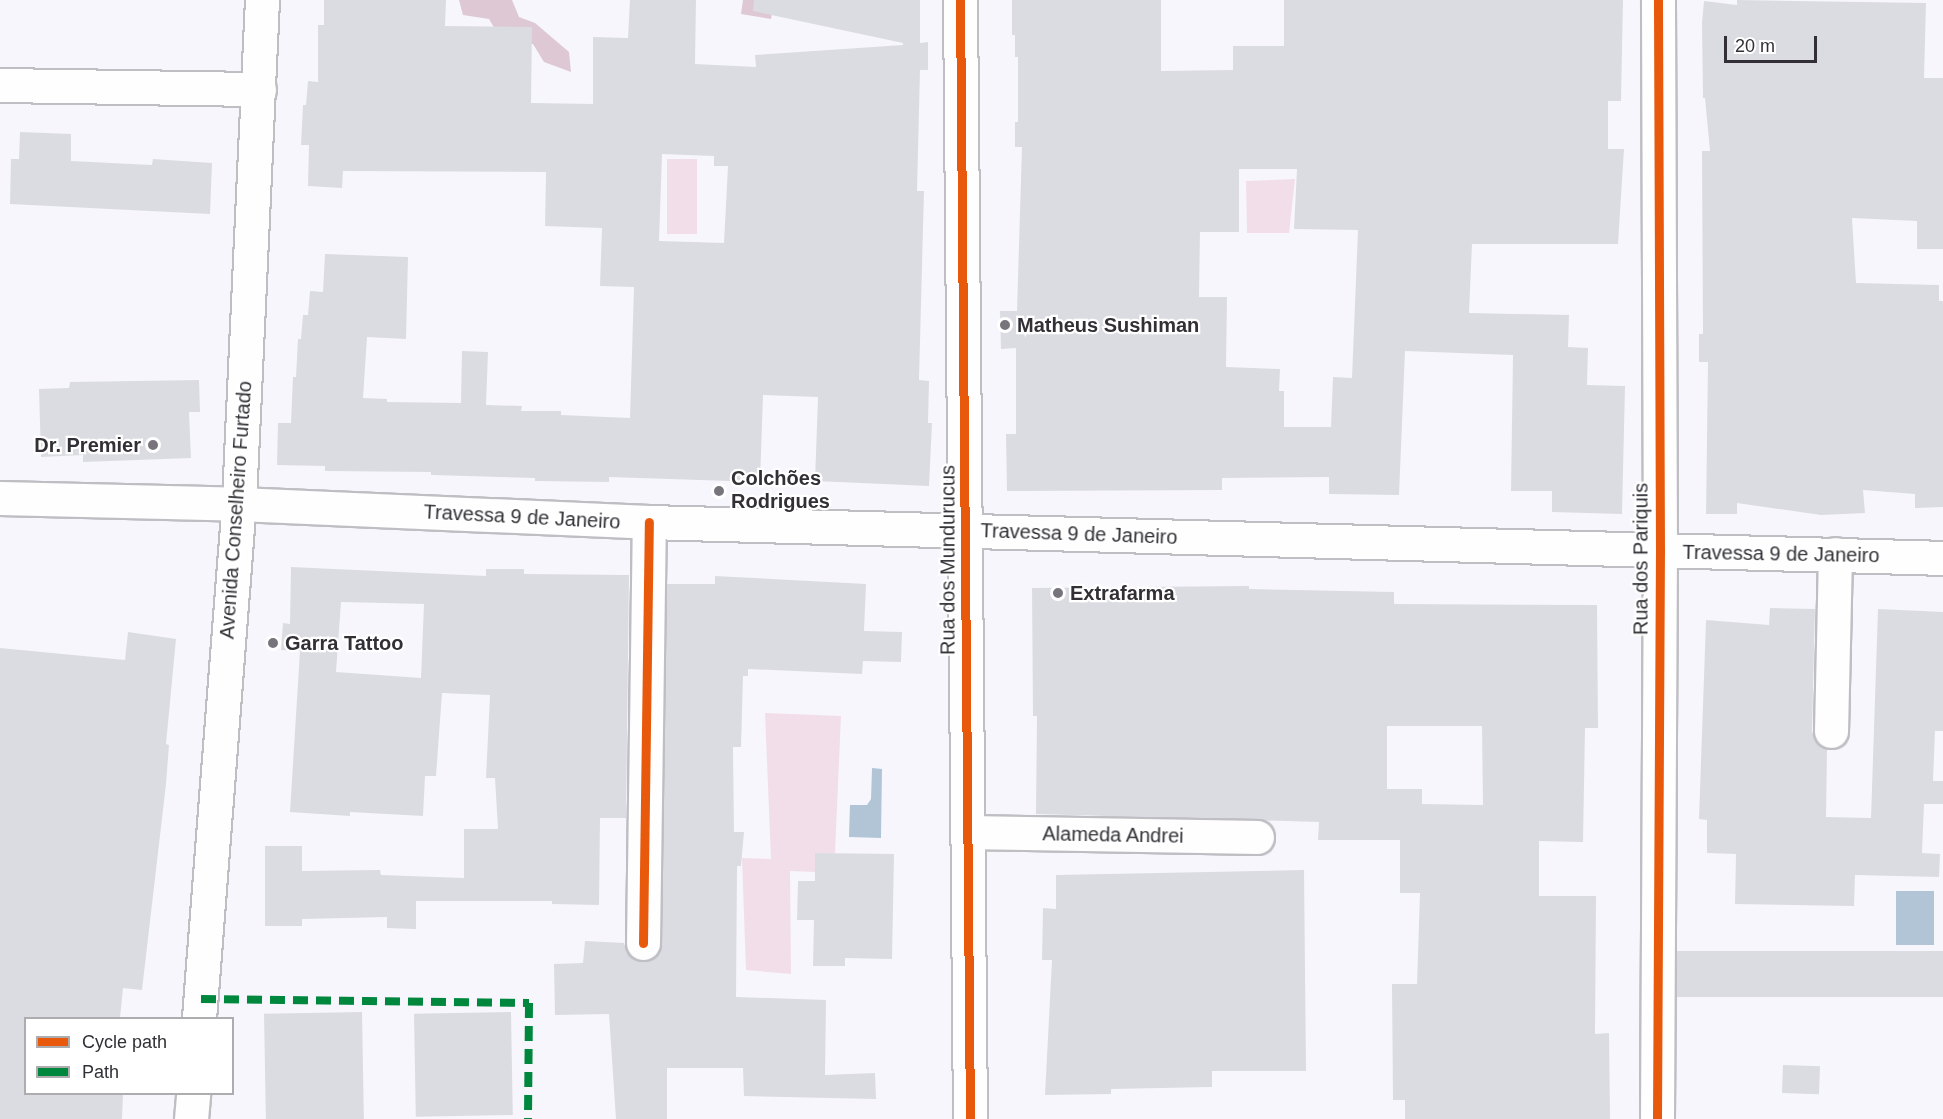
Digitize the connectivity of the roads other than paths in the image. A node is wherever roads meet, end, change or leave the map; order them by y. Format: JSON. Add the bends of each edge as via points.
{"nodes":[{"id":1,"x":262,"y":0,"type":"edge"},
{"id":2,"x":960,"y":0,"type":"edge"},
{"id":3,"x":1658,"y":0,"type":"edge"},
{"id":4,"x":0,"y":85,"type":"edge"},
{"id":5,"x":259,"y":89,"type":"junction"},
{"id":6,"x":0,"y":498,"type":"edge"},
{"id":7,"x":239,"y":504,"type":"junction"},
{"id":8,"x":649,"y":522,"type":"junction"},
{"id":9,"x":966,"y":530,"type":"junction"},
{"id":10,"x":1660,"y":552,"type":"junction"},
{"id":11,"x":1835,"y":554,"type":"junction"},
{"id":12,"x":1943,"y":558,"type":"edge"},
{"id":13,"x":1831,"y":731,"type":"dead end"},
{"id":14,"x":969,"y":832,"type":"junction"},
{"id":15,"x":1257,"y":837,"type":"dead end"},
{"id":16,"x":643,"y":943,"type":"dead end"},
{"id":17,"x":199,"y":1017,"type":"edge"},
{"id":18,"x":193,"y":1095,"type":"edge"},
{"id":19,"x":191,"y":1119,"type":"edge"},
{"id":20,"x":970,"y":1119,"type":"edge"},
{"id":21,"x":1657,"y":1119,"type":"edge"}],
"edges":[{"from":1,"to":5,"type":"street","name":"Avenida Conselheiro Furtado"},
{"from":2,"to":9,"type":"street","name":"Rua dos Mundurucus"},
{"from":3,"to":10,"type":"street","name":"Rua dos Pariquis"},
{"from":4,"to":5,"type":"street"},
{"from":5,"to":7,"type":"street","name":"Avenida Conselheiro Furtado"},
{"from":6,"to":7,"type":"street","name":"Travessa 9 de Janeiro"},
{"from":7,"to":8,"type":"street","name":"Travessa 9 de Janeiro"},
{"from":7,"to":17,"type":"street","name":"Avenida Conselheiro Furtado"},
{"from":8,"to":9,"type":"street","name":"Travessa 9 de Janeiro"},
{"from":8,"to":16,"type":"street"},
{"from":9,"to":10,"type":"street","name":"Travessa 9 de Janeiro"},
{"from":9,"to":14,"type":"street","name":"Rua dos Mundurucus"},
{"from":10,"to":11,"type":"street","name":"Travessa 9 de Janeiro"},
{"from":10,"to":21,"type":"street","name":"Rua dos Pariquis"},
{"from":11,"to":12,"type":"street","name":"Travessa 9 de Janeiro"},
{"from":11,"to":13,"type":"street"},
{"from":14,"to":15,"type":"street","name":"Alameda Andrei"},
{"from":14,"to":20,"type":"street","name":"Rua dos Mundurucus"},
{"from":18,"to":19,"type":"street"}]}
